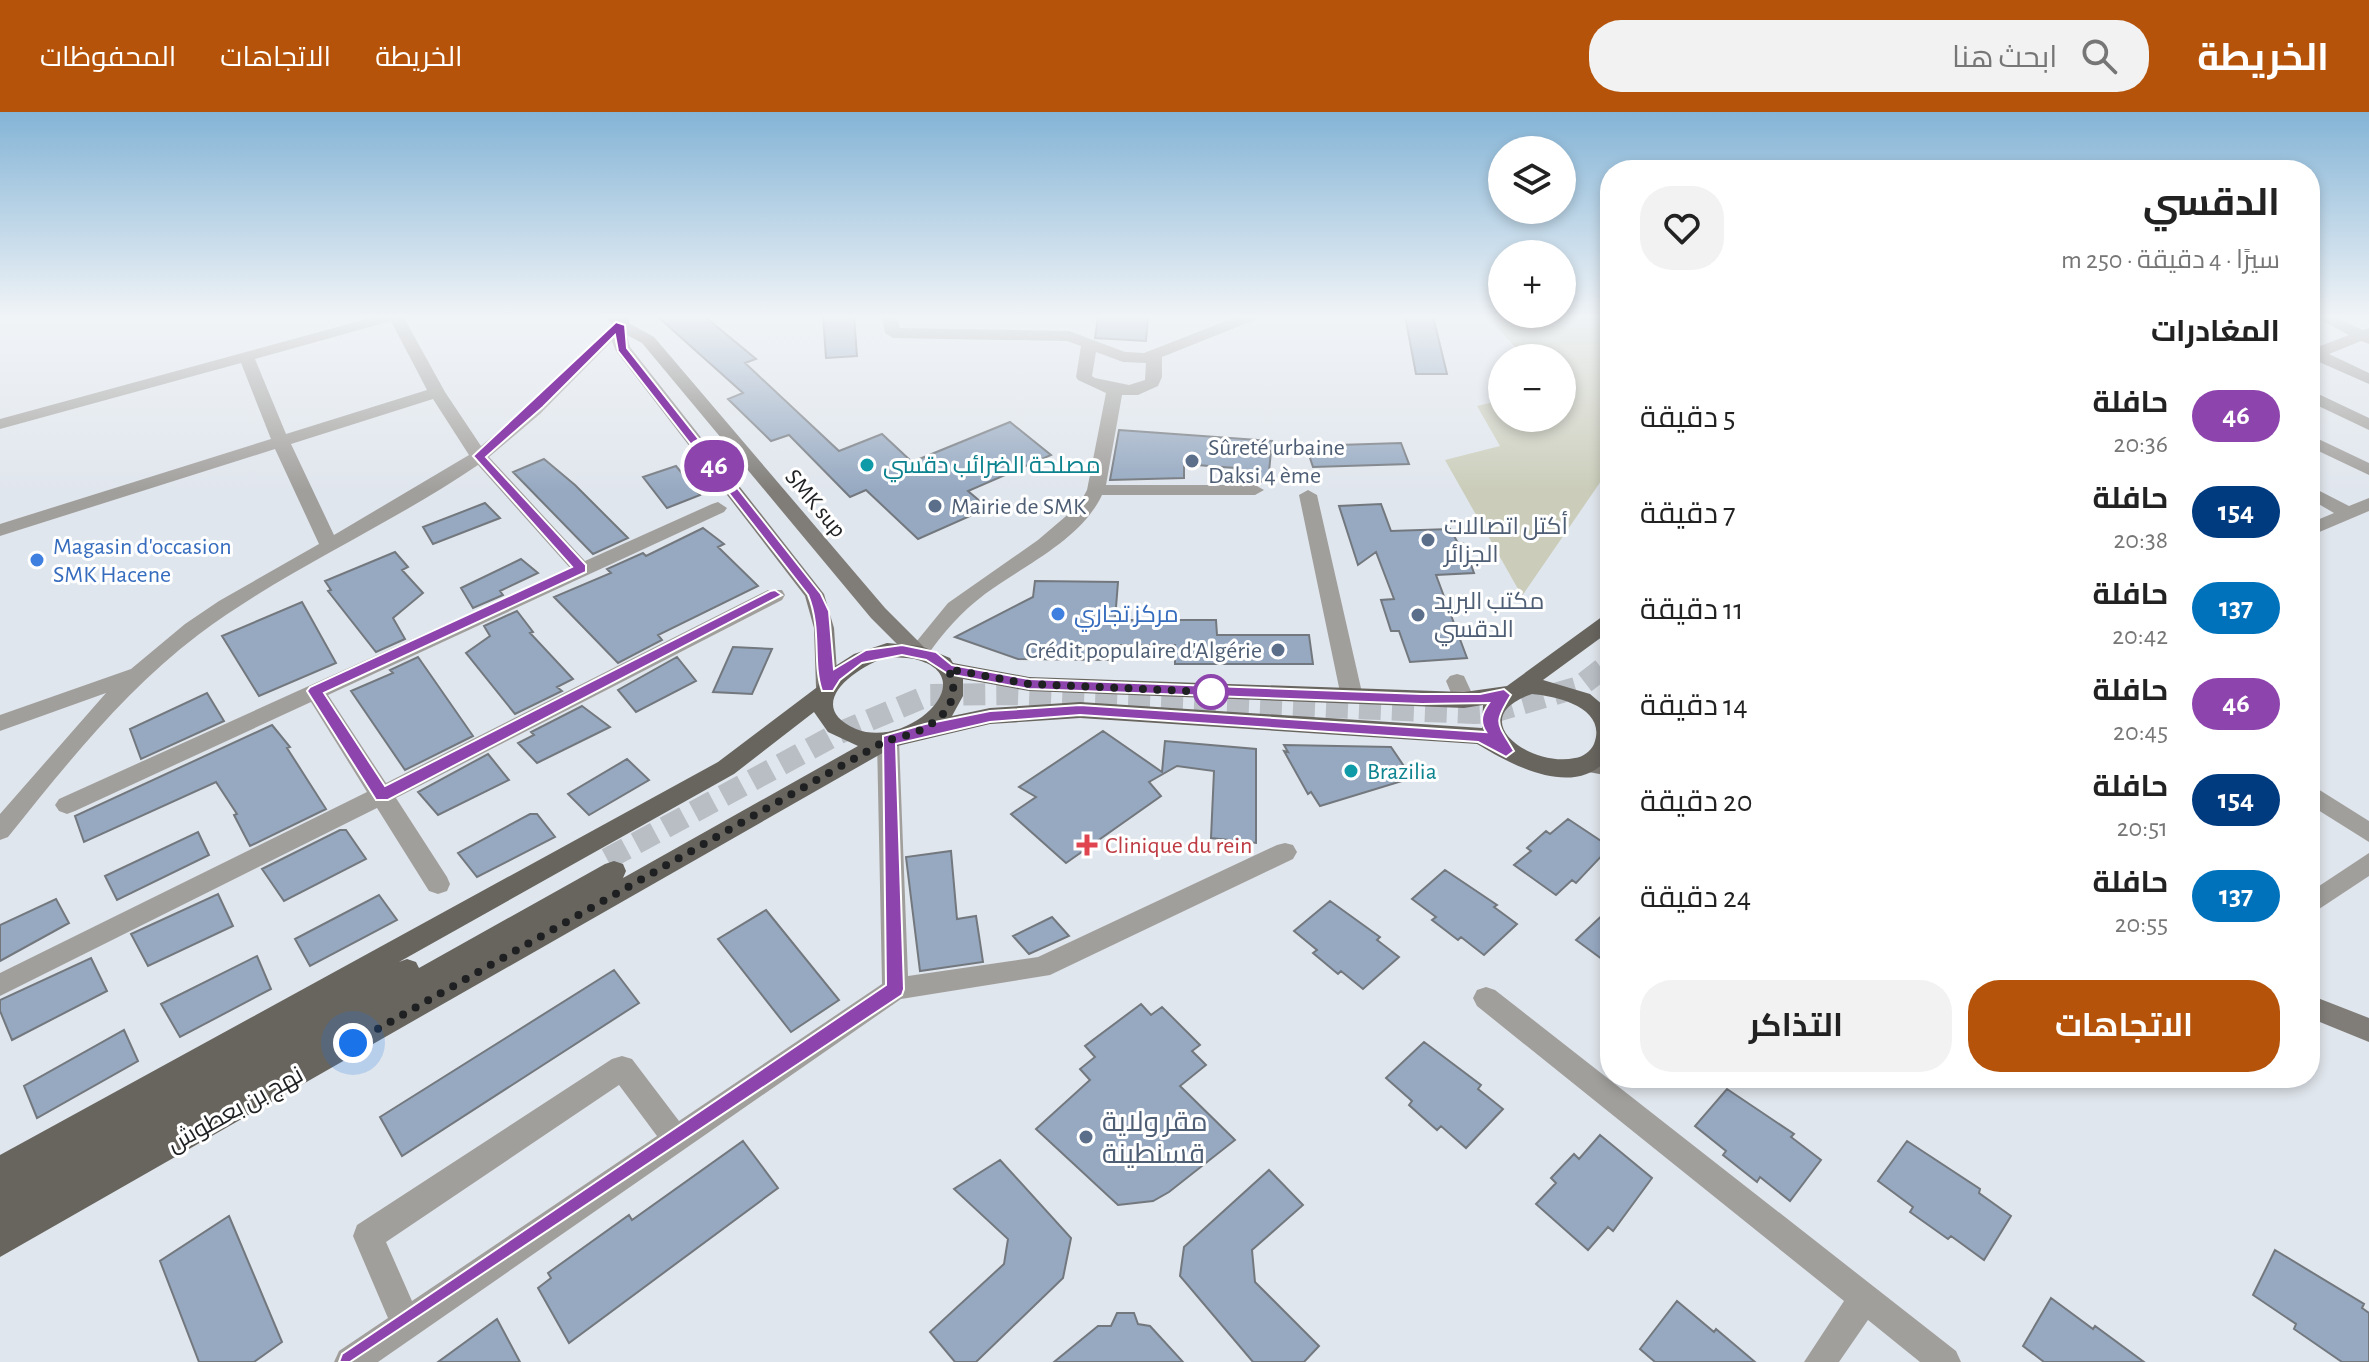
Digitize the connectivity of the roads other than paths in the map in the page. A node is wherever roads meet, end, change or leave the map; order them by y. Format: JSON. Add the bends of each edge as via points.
{"nodes":[{"id":1,"x":180,"y":374,"type":"edge"},
{"id":2,"x":253,"y":374,"type":"edge"},
{"id":3,"x":427,"y":374,"type":"edge"},
{"id":4,"x":566,"y":374,"type":"edge"},
{"id":5,"x":643,"y":374,"type":"edge"},
{"id":6,"x":677,"y":374,"type":"edge"},
{"id":7,"x":1084,"y":374,"type":"edge"},
{"id":8,"x":1154,"y":374,"type":"edge"},
{"id":9,"x":1115,"y":390,"type":"junction"},
{"id":10,"x":437,"y":392,"type":"junction"},
{"id":11,"x":2320,"y":400,"type":"edge"},
{"id":12,"x":0,"y":424,"type":"edge"},
{"id":13,"x":2369,"y":425,"type":"edge"},
{"id":14,"x":281,"y":442,"type":"junction"},
{"id":15,"x":2320,"y":445,"type":"edge"},
{"id":16,"x":479,"y":456,"type":"junction"},
{"id":17,"x":2369,"y":470,"type":"edge"},
{"id":18,"x":1096,"y":490,"type":"junction"},
{"id":19,"x":1255,"y":490,"type":"dead end"},
{"id":20,"x":1308,"y":495,"type":"dead end"},
{"id":21,"x":2320,"y":497,"type":"edge"},
{"id":22,"x":2369,"y":504,"type":"edge"},
{"id":23,"x":718,"y":508,"type":"dead end"},
{"id":24,"x":2348,"y":513,"type":"junction"},
{"id":25,"x":2320,"y":526,"type":"edge"},
{"id":26,"x":0,"y":530,"type":"edge"},
{"id":27,"x":330,"y":547,"type":"junction"},
{"id":28,"x":581,"y":569,"type":"junction"},
{"id":29,"x":775,"y":595,"type":"dead end"},
{"id":30,"x":1600,"y":628,"type":"edge"},
{"id":31,"x":918,"y":651,"type":"junction"},
{"id":32,"x":948,"y":669,"type":"junction"},
{"id":33,"x":137,"y":673,"type":"junction"},
{"id":34,"x":826,"y":690,"type":"junction"},
{"id":35,"x":315,"y":691,"type":"junction"},
{"id":36,"x":1510,"y":692,"type":"junction"},
{"id":37,"x":1352,"y":697,"type":"junction"},
{"id":38,"x":1600,"y":712,"type":"edge"},
{"id":39,"x":0,"y":723,"type":"edge"},
{"id":40,"x":925,"y":729,"type":"junction"},
{"id":41,"x":888,"y":740,"type":"junction"},
{"id":42,"x":1506,"y":751,"type":"junction"},
{"id":43,"x":1600,"y":753,"type":"edge"},
{"id":44,"x":1586,"y":764,"type":"junction"},
{"id":45,"x":1600,"y":766,"type":"edge"},
{"id":46,"x":382,"y":795,"type":"junction"},
{"id":47,"x":2320,"y":800,"type":"edge"},
{"id":48,"x":67,"y":805,"type":"dead end"},
{"id":49,"x":1,"y":825,"type":"edge"},
{"id":50,"x":2369,"y":833,"type":"edge"},
{"id":51,"x":1285,"y":852,"type":"dead end"},
{"id":52,"x":2369,"y":863,"type":"edge"},
{"id":53,"x":438,"y":884,"type":"dead end"},
{"id":54,"x":2320,"y":898,"type":"edge"},
{"id":55,"x":0,"y":985,"type":"edge"},
{"id":56,"x":895,"y":989,"type":"junction"},
{"id":57,"x":1486,"y":998,"type":"dead end"},
{"id":58,"x":2320,"y":1010,"type":"edge"},
{"id":59,"x":2369,"y":1030,"type":"edge"},
{"id":60,"x":676,"y":1139,"type":"junction"},
{"id":61,"x":0,"y":1170,"type":"edge"},
{"id":62,"x":0,"y":1195,"type":"edge"},
{"id":63,"x":0,"y":1216,"type":"edge"},
{"id":64,"x":0,"y":1242,"type":"edge"},
{"id":65,"x":1865,"y":1298,"type":"junction"},
{"id":66,"x":406,"y":1324,"type":"junction"},
{"id":67,"x":350,"y":1362,"type":"edge"},
{"id":68,"x":1820,"y":1362,"type":"edge"},
{"id":69,"x":1945,"y":1362,"type":"edge"}],
"edges":[{"from":1,"to":12,"type":"street"},
{"from":2,"to":14,"type":"street"},
{"from":3,"to":10,"type":"street"},
{"from":4,"to":16,"type":"street"},
{"from":5,"to":34,"type":"main road","via":[[814,594],[822,611]]},
{"from":6,"to":31,"type":"main road","name":"SMK sup","via":[[878,613]]},
{"from":7,"to":9,"type":"street","via":[[1097,387]]},
{"from":8,"to":9,"type":"street","via":[[1150,384]]},
{"from":9,"to":18,"type":"street"},
{"from":10,"to":14,"type":"street"},
{"from":10,"to":16,"type":"street"},
{"from":11,"to":13,"type":"street"},
{"from":14,"to":26,"type":"street"},
{"from":14,"to":27,"type":"street"},
{"from":15,"to":17,"type":"street"},
{"from":16,"to":27,"type":"street"},
{"from":16,"to":28,"type":"street"},
{"from":18,"to":19,"type":"street"},
{"from":18,"to":31,"type":"street","via":[[1079,517],[944,615]]},
{"from":20,"to":37,"type":"street"},
{"from":21,"to":24,"type":"street"},
{"from":22,"to":24,"type":"street"},
{"from":23,"to":28,"type":"street"},
{"from":24,"to":25,"type":"street"},
{"from":27,"to":33,"type":"street","via":[[192,629]]},
{"from":28,"to":35,"type":"street"},
{"from":29,"to":46,"type":"street"},
{"from":30,"to":36,"type":"main road"},
{"from":31,"to":32,"type":"main road"},
{"from":31,"to":34,"type":"main road","via":[[871,654],[845,667]]},
{"from":32,"to":37,"type":"main road","via":[[1029,684]]},
{"from":32,"to":40,"type":"main road","via":[[954,694],[949,707]]},
{"from":33,"to":39,"type":"street"},
{"from":33,"to":49,"type":"street"},
{"from":34,"to":41,"type":"main road","via":[[824,705],[837,728],[860,738]]},
{"from":34,"to":61,"type":"main road","via":[[726,768]]},
{"from":35,"to":46,"type":"street"},
{"from":35,"to":48,"type":"street"},
{"from":36,"to":37,"type":"main road"},
{"from":36,"to":38,"type":"main road","via":[[1547,686]]},
{"from":36,"to":42,"type":"main road","via":[[1490,713],[1490,726]]},
{"from":40,"to":41,"type":"main road"},
{"from":40,"to":42,"type":"main road","via":[[990,716],[1080,710],[1481,736]]},
{"from":41,"to":56,"type":"street"},
{"from":41,"to":64,"type":"main road","name":"نهج بن بعطوش"},
{"from":42,"to":44,"type":"main road","via":[[1542,768]]},
{"from":43,"to":44,"type":"main road"},
{"from":44,"to":45,"type":"main road"},
{"from":46,"to":53,"type":"street"},
{"from":46,"to":55,"type":"street"},
{"from":47,"to":50,"type":"street"},
{"from":51,"to":56,"type":"street","via":[[1041,967]]},
{"from":52,"to":54,"type":"street"},
{"from":56,"to":60,"type":"street"},
{"from":57,"to":65,"type":"street"},
{"from":58,"to":59,"type":"main road"},
{"from":60,"to":66,"type":"street"},
{"from":60,"to":66,"type":"street","via":[[622,1068],[368,1236]]},
{"from":62,"to":63,"type":"main road","name":"نهج بن بعطوش","via":[[611,865]]},
{"from":65,"to":68,"type":"street"},
{"from":65,"to":69,"type":"street"},
{"from":66,"to":67,"type":"street"}]}
